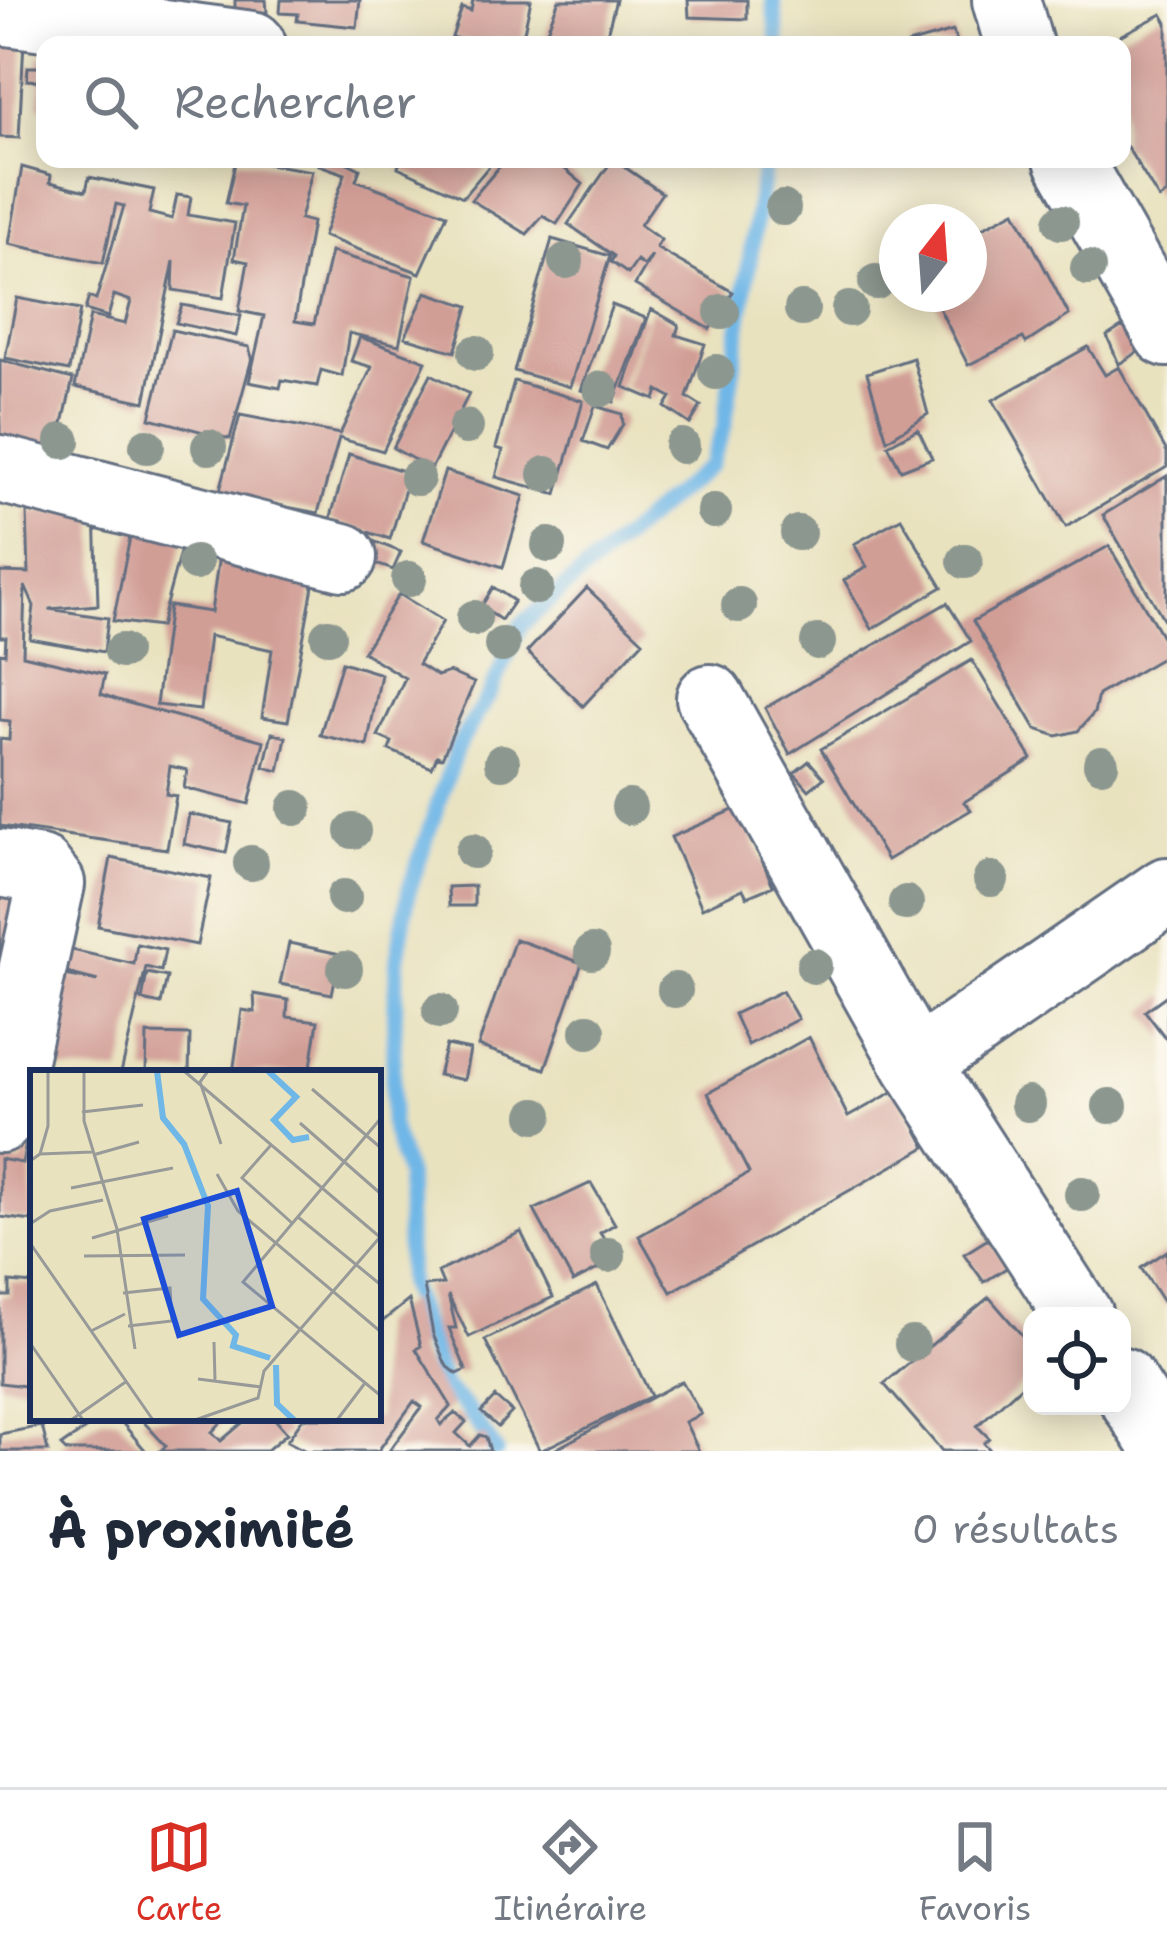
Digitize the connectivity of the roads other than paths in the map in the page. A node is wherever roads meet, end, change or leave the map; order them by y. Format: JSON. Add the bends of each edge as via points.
{"nodes":[{"id":1,"x":0,"y":11,"type":"edge"},
{"id":2,"x":185,"y":36,"type":"edge"},
{"id":3,"x":1073,"y":168,"type":"edge"},
{"id":4,"x":1167,"y":333,"type":"edge"},
{"id":5,"x":0,"y":469,"type":"edge"},
{"id":6,"x":343,"y":557,"type":"dead end"},
{"id":7,"x":710,"y":698,"type":"dead end"},
{"id":8,"x":0,"y":863,"type":"edge"},
{"id":9,"x":1167,"y":891,"type":"edge"},
{"id":10,"x":916,"y":1064,"type":"junction"},
{"id":11,"x":0,"y":1119,"type":"edge"},
{"id":12,"x":1073,"y":1307,"type":"edge"},
{"id":13,"x":1131,"y":1396,"type":"edge"},
{"id":14,"x":1167,"y":1450,"type":"edge"}],
"edges":[{"from":1,"to":2,"type":"street"},
{"from":3,"to":4,"type":"street"},
{"from":5,"to":6,"type":"street"},
{"from":7,"to":10,"type":"street"},
{"from":8,"to":11,"type":"street","via":[[40,870],[51,884]]},
{"from":9,"to":10,"type":"street"},
{"from":10,"to":12,"type":"street"},
{"from":13,"to":14,"type":"street"}]}
